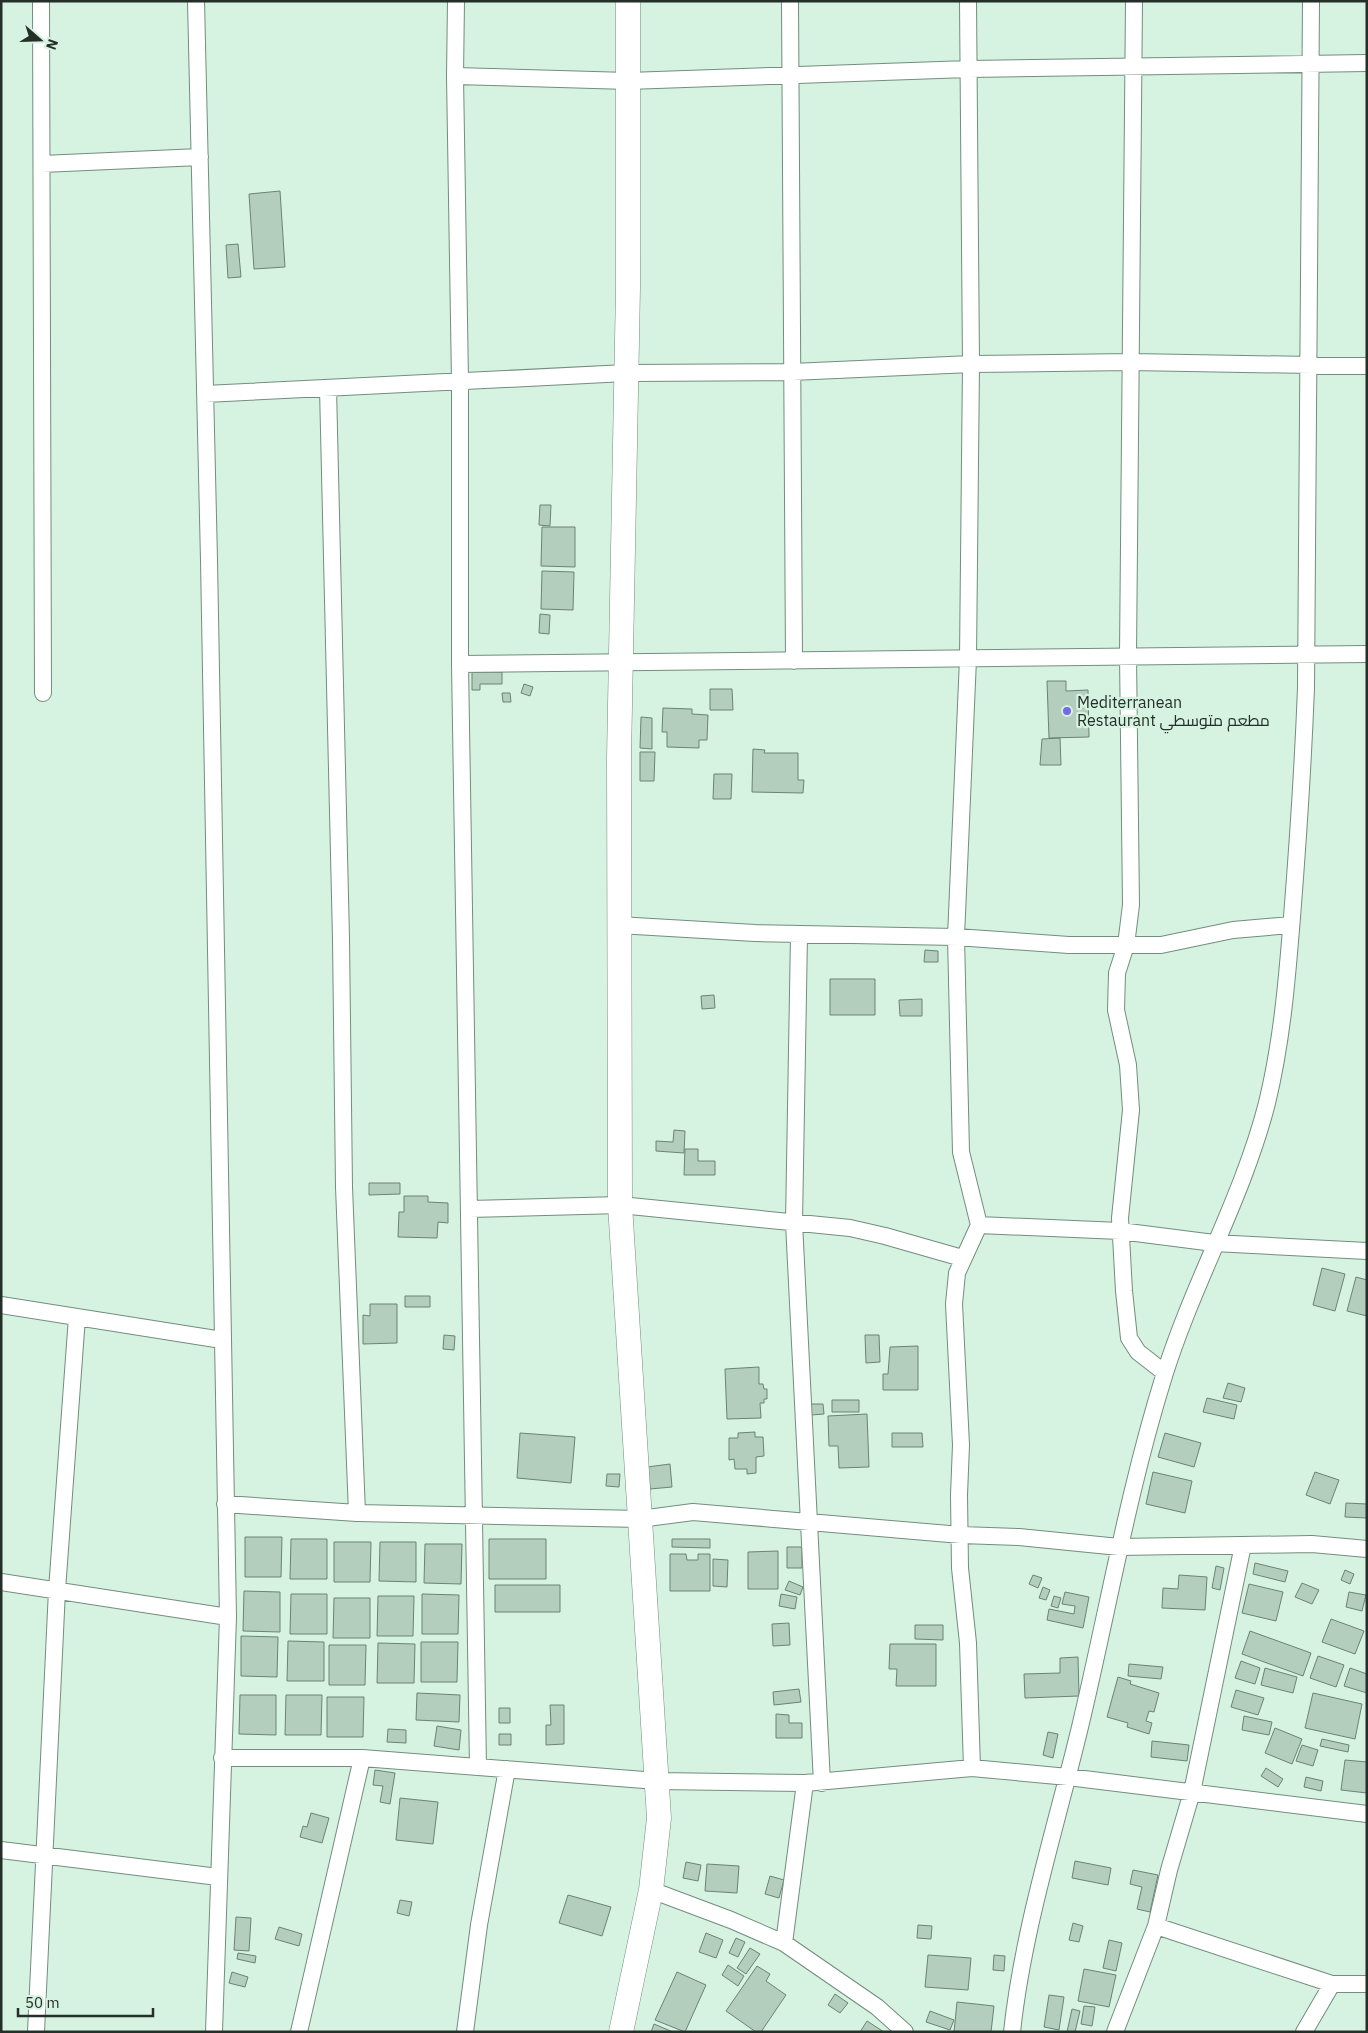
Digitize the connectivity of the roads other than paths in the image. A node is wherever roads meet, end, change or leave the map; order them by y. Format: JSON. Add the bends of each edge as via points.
{"nodes":[{"id":1,"x":41,"y":1,"type":"edge"},
{"id":2,"x":196,"y":1,"type":"edge"},
{"id":3,"x":456,"y":1,"type":"edge"},
{"id":4,"x":628,"y":1,"type":"edge"},
{"id":5,"x":790,"y":1,"type":"edge"},
{"id":6,"x":968,"y":1,"type":"edge"},
{"id":7,"x":1134,"y":1,"type":"edge"},
{"id":8,"x":1310,"y":1,"type":"edge"},
{"id":9,"x":1310,"y":62,"type":"junction"},
{"id":10,"x":1367,"y":63,"type":"edge"},
{"id":11,"x":1134,"y":67,"type":"junction"},
{"id":12,"x":968,"y":69,"type":"junction"},
{"id":13,"x":455,"y":76,"type":"junction"},
{"id":14,"x":790,"y":77,"type":"junction"},
{"id":15,"x":628,"y":81,"type":"junction"},
{"id":16,"x":200,"y":157,"type":"junction"},
{"id":17,"x":42,"y":164,"type":"junction"},
{"id":18,"x":1132,"y":362,"type":"junction"},
{"id":19,"x":971,"y":364,"type":"junction"},
{"id":20,"x":1308,"y":365,"type":"junction"},
{"id":21,"x":1367,"y":366,"type":"edge"},
{"id":22,"x":792,"y":372,"type":"junction"},
{"id":23,"x":626,"y":373,"type":"junction"},
{"id":24,"x":460,"y":380,"type":"junction"},
{"id":25,"x":328,"y":388,"type":"junction"},
{"id":26,"x":205,"y":394,"type":"junction"},
{"id":27,"x":1367,"y":654,"type":"edge"},
{"id":28,"x":1128,"y":655,"type":"junction"},
{"id":29,"x":1306,"y":655,"type":"junction"},
{"id":30,"x":968,"y":659,"type":"junction"},
{"id":31,"x":794,"y":661,"type":"junction"},
{"id":32,"x":621,"y":662,"type":"junction"},
{"id":33,"x":460,"y":664,"type":"junction"},
{"id":34,"x":43,"y":693,"type":"dead end"},
{"id":35,"x":618,"y":925,"type":"junction"},
{"id":36,"x":1291,"y":925,"type":"junction"},
{"id":37,"x":799,"y":935,"type":"junction"},
{"id":38,"x":956,"y":937,"type":"junction"},
{"id":39,"x":1126,"y":945,"type":"junction"},
{"id":40,"x":620,"y":1205,"type":"junction"},
{"id":41,"x":469,"y":1209,"type":"junction"},
{"id":42,"x":794,"y":1223,"type":"junction"},
{"id":43,"x":979,"y":1225,"type":"junction"},
{"id":44,"x":1120,"y":1231,"type":"junction"},
{"id":45,"x":1214,"y":1243,"type":"junction"},
{"id":46,"x":1367,"y":1251,"type":"edge"},
{"id":47,"x":962,"y":1258,"type":"junction"},
{"id":48,"x":1,"y":1305,"type":"edge"},
{"id":49,"x":77,"y":1317,"type":"junction"},
{"id":50,"x":222,"y":1340,"type":"junction"},
{"id":51,"x":1165,"y":1374,"type":"junction"},
{"id":52,"x":226,"y":1504,"type":"junction"},
{"id":53,"x":357,"y":1513,"type":"junction"},
{"id":54,"x":474,"y":1516,"type":"junction"},
{"id":55,"x":640,"y":1519,"type":"junction"},
{"id":56,"x":810,"y":1523,"type":"junction"},
{"id":57,"x":960,"y":1535,"type":"junction"},
{"id":58,"x":1243,"y":1544,"type":"junction"},
{"id":59,"x":1119,"y":1547,"type":"junction"},
{"id":60,"x":1367,"y":1549,"type":"edge"},
{"id":61,"x":1,"y":1582,"type":"edge"},
{"id":62,"x":56,"y":1590,"type":"junction"},
{"id":63,"x":228,"y":1617,"type":"junction"},
{"id":64,"x":222,"y":1758,"type":"junction"},
{"id":65,"x":362,"y":1758,"type":"junction"},
{"id":66,"x":478,"y":1767,"type":"junction"},
{"id":67,"x":972,"y":1768,"type":"junction"},
{"id":68,"x":507,"y":1769,"type":"junction"},
{"id":69,"x":1068,"y":1777,"type":"junction"},
{"id":70,"x":657,"y":1780,"type":"junction"},
{"id":71,"x":805,"y":1783,"type":"junction"},
{"id":72,"x":822,"y":1783,"type":"junction"},
{"id":73,"x":1192,"y":1792,"type":"junction"},
{"id":74,"x":1367,"y":1814,"type":"edge"},
{"id":75,"x":1,"y":1850,"type":"edge"},
{"id":76,"x":46,"y":1857,"type":"junction"},
{"id":77,"x":218,"y":1877,"type":"junction"},
{"id":78,"x":651,"y":1890,"type":"junction"},
{"id":79,"x":1156,"y":1926,"type":"junction"},
{"id":80,"x":784,"y":1943,"type":"junction"},
{"id":81,"x":1332,"y":1984,"type":"junction"},
{"id":82,"x":1367,"y":1984,"type":"edge"},
{"id":83,"x":36,"y":2032,"type":"edge"},
{"id":84,"x":214,"y":2032,"type":"edge"},
{"id":85,"x":299,"y":2032,"type":"edge"},
{"id":86,"x":465,"y":2032,"type":"edge"},
{"id":87,"x":621,"y":2032,"type":"edge"},
{"id":88,"x":905,"y":2032,"type":"edge"},
{"id":89,"x":1012,"y":2032,"type":"edge"},
{"id":90,"x":1115,"y":2032,"type":"edge"},
{"id":91,"x":1304,"y":2032,"type":"edge"}],
"edges":[{"from":1,"to":17,"type":"street"},
{"from":2,"to":16,"type":"street"},
{"from":3,"to":13,"type":"street"},
{"from":4,"to":15,"type":"street"},
{"from":5,"to":14,"type":"street"},
{"from":6,"to":12,"type":"street"},
{"from":7,"to":11,"type":"street"},
{"from":8,"to":9,"type":"street"},
{"from":9,"to":10,"type":"street"},
{"from":9,"to":11,"type":"street"},
{"from":9,"to":20,"type":"street"},
{"from":11,"to":12,"type":"street"},
{"from":11,"to":18,"type":"street"},
{"from":12,"to":14,"type":"street"},
{"from":12,"to":19,"type":"street"},
{"from":13,"to":15,"type":"street"},
{"from":13,"to":24,"type":"street"},
{"from":14,"to":15,"type":"street"},
{"from":14,"to":22,"type":"street"},
{"from":15,"to":23,"type":"street"},
{"from":16,"to":17,"type":"street"},
{"from":16,"to":26,"type":"street"},
{"from":17,"to":34,"type":"street"},
{"from":18,"to":19,"type":"street"},
{"from":18,"to":20,"type":"street"},
{"from":18,"to":28,"type":"street"},
{"from":19,"to":22,"type":"street"},
{"from":19,"to":30,"type":"street"},
{"from":20,"to":21,"type":"street"},
{"from":20,"to":29,"type":"street"},
{"from":22,"to":23,"type":"street"},
{"from":22,"to":31,"type":"street"},
{"from":23,"to":24,"type":"street"},
{"from":23,"to":32,"type":"street"},
{"from":24,"to":25,"type":"street"},
{"from":24,"to":33,"type":"street"},
{"from":25,"to":26,"type":"street"},
{"from":25,"to":53,"type":"street","via":[[344,1187]]},
{"from":26,"to":50,"type":"street"},
{"from":27,"to":29,"type":"street"},
{"from":28,"to":29,"type":"street"},
{"from":28,"to":30,"type":"street"},
{"from":28,"to":39,"type":"street","via":[[1132,905]]},
{"from":29,"to":36,"type":"street","via":[[1302,802]]},
{"from":30,"to":31,"type":"street"},
{"from":30,"to":38,"type":"street"},
{"from":31,"to":32,"type":"street"},
{"from":32,"to":33,"type":"street"},
{"from":32,"to":35,"type":"street"},
{"from":33,"to":41,"type":"street"},
{"from":35,"to":37,"type":"street"},
{"from":35,"to":40,"type":"street"},
{"from":36,"to":39,"type":"street","via":[[1233,930],[1161,945]]},
{"from":36,"to":45,"type":"street","via":[[1280,1045],[1266,1106],[1236,1195]]},
{"from":37,"to":38,"type":"street"},
{"from":37,"to":42,"type":"street"},
{"from":38,"to":39,"type":"street","via":[[1069,945]]},
{"from":38,"to":43,"type":"street","via":[[961,1152]]},
{"from":39,"to":44,"type":"street","via":[[1117,973],[1116,1010],[1128,1065],[1131,1110]]},
{"from":40,"to":41,"type":"street"},
{"from":40,"to":42,"type":"street"},
{"from":40,"to":55,"type":"street"},
{"from":41,"to":54,"type":"street"},
{"from":42,"to":47,"type":"street","via":[[850,1228]]},
{"from":42,"to":56,"type":"street"},
{"from":43,"to":44,"type":"street"},
{"from":43,"to":47,"type":"street"},
{"from":44,"to":45,"type":"street"},
{"from":44,"to":51,"type":"street","via":[[1130,1338],[1138,1352]]},
{"from":45,"to":46,"type":"street"},
{"from":45,"to":51,"type":"street"},
{"from":47,"to":57,"type":"street","via":[[954,1304],[961,1445]]},
{"from":48,"to":49,"type":"street"},
{"from":49,"to":50,"type":"street"},
{"from":49,"to":62,"type":"street"},
{"from":50,"to":52,"type":"street"},
{"from":51,"to":59,"type":"street"},
{"from":52,"to":53,"type":"street"},
{"from":52,"to":63,"type":"street"},
{"from":53,"to":54,"type":"street"},
{"from":54,"to":55,"type":"street"},
{"from":54,"to":66,"type":"street"},
{"from":55,"to":56,"type":"street","via":[[693,1512]]},
{"from":55,"to":70,"type":"street"},
{"from":56,"to":57,"type":"street"},
{"from":56,"to":72,"type":"street"},
{"from":57,"to":59,"type":"street"},
{"from":57,"to":67,"type":"street"},
{"from":58,"to":59,"type":"street"},
{"from":58,"to":60,"type":"street","via":[[1312,1544]]},
{"from":58,"to":73,"type":"street"},
{"from":59,"to":69,"type":"street"},
{"from":61,"to":62,"type":"street"},
{"from":62,"to":63,"type":"street"},
{"from":62,"to":76,"type":"street"},
{"from":63,"to":64,"type":"street"},
{"from":64,"to":65,"type":"street"},
{"from":64,"to":77,"type":"street"},
{"from":65,"to":66,"type":"street"},
{"from":65,"to":85,"type":"street"},
{"from":66,"to":68,"type":"street"},
{"from":67,"to":69,"type":"street"},
{"from":67,"to":72,"type":"street"},
{"from":68,"to":70,"type":"street"},
{"from":68,"to":86,"type":"street","via":[[479,1925]]},
{"from":69,"to":73,"type":"street"},
{"from":69,"to":89,"type":"street","via":[[1042,1871]]},
{"from":70,"to":71,"type":"street"},
{"from":70,"to":78,"type":"street","via":[[658,1836]]},
{"from":71,"to":72,"type":"street"},
{"from":71,"to":80,"type":"street"},
{"from":73,"to":74,"type":"street"},
{"from":73,"to":79,"type":"street"},
{"from":75,"to":76,"type":"street"},
{"from":76,"to":77,"type":"street"},
{"from":76,"to":83,"type":"street"},
{"from":77,"to":84,"type":"street"},
{"from":78,"to":80,"type":"street"},
{"from":78,"to":87,"type":"street"},
{"from":79,"to":81,"type":"street"},
{"from":79,"to":90,"type":"street"},
{"from":80,"to":88,"type":"street","via":[[877,2007]]},
{"from":81,"to":82,"type":"street"},
{"from":81,"to":91,"type":"street"}]}
